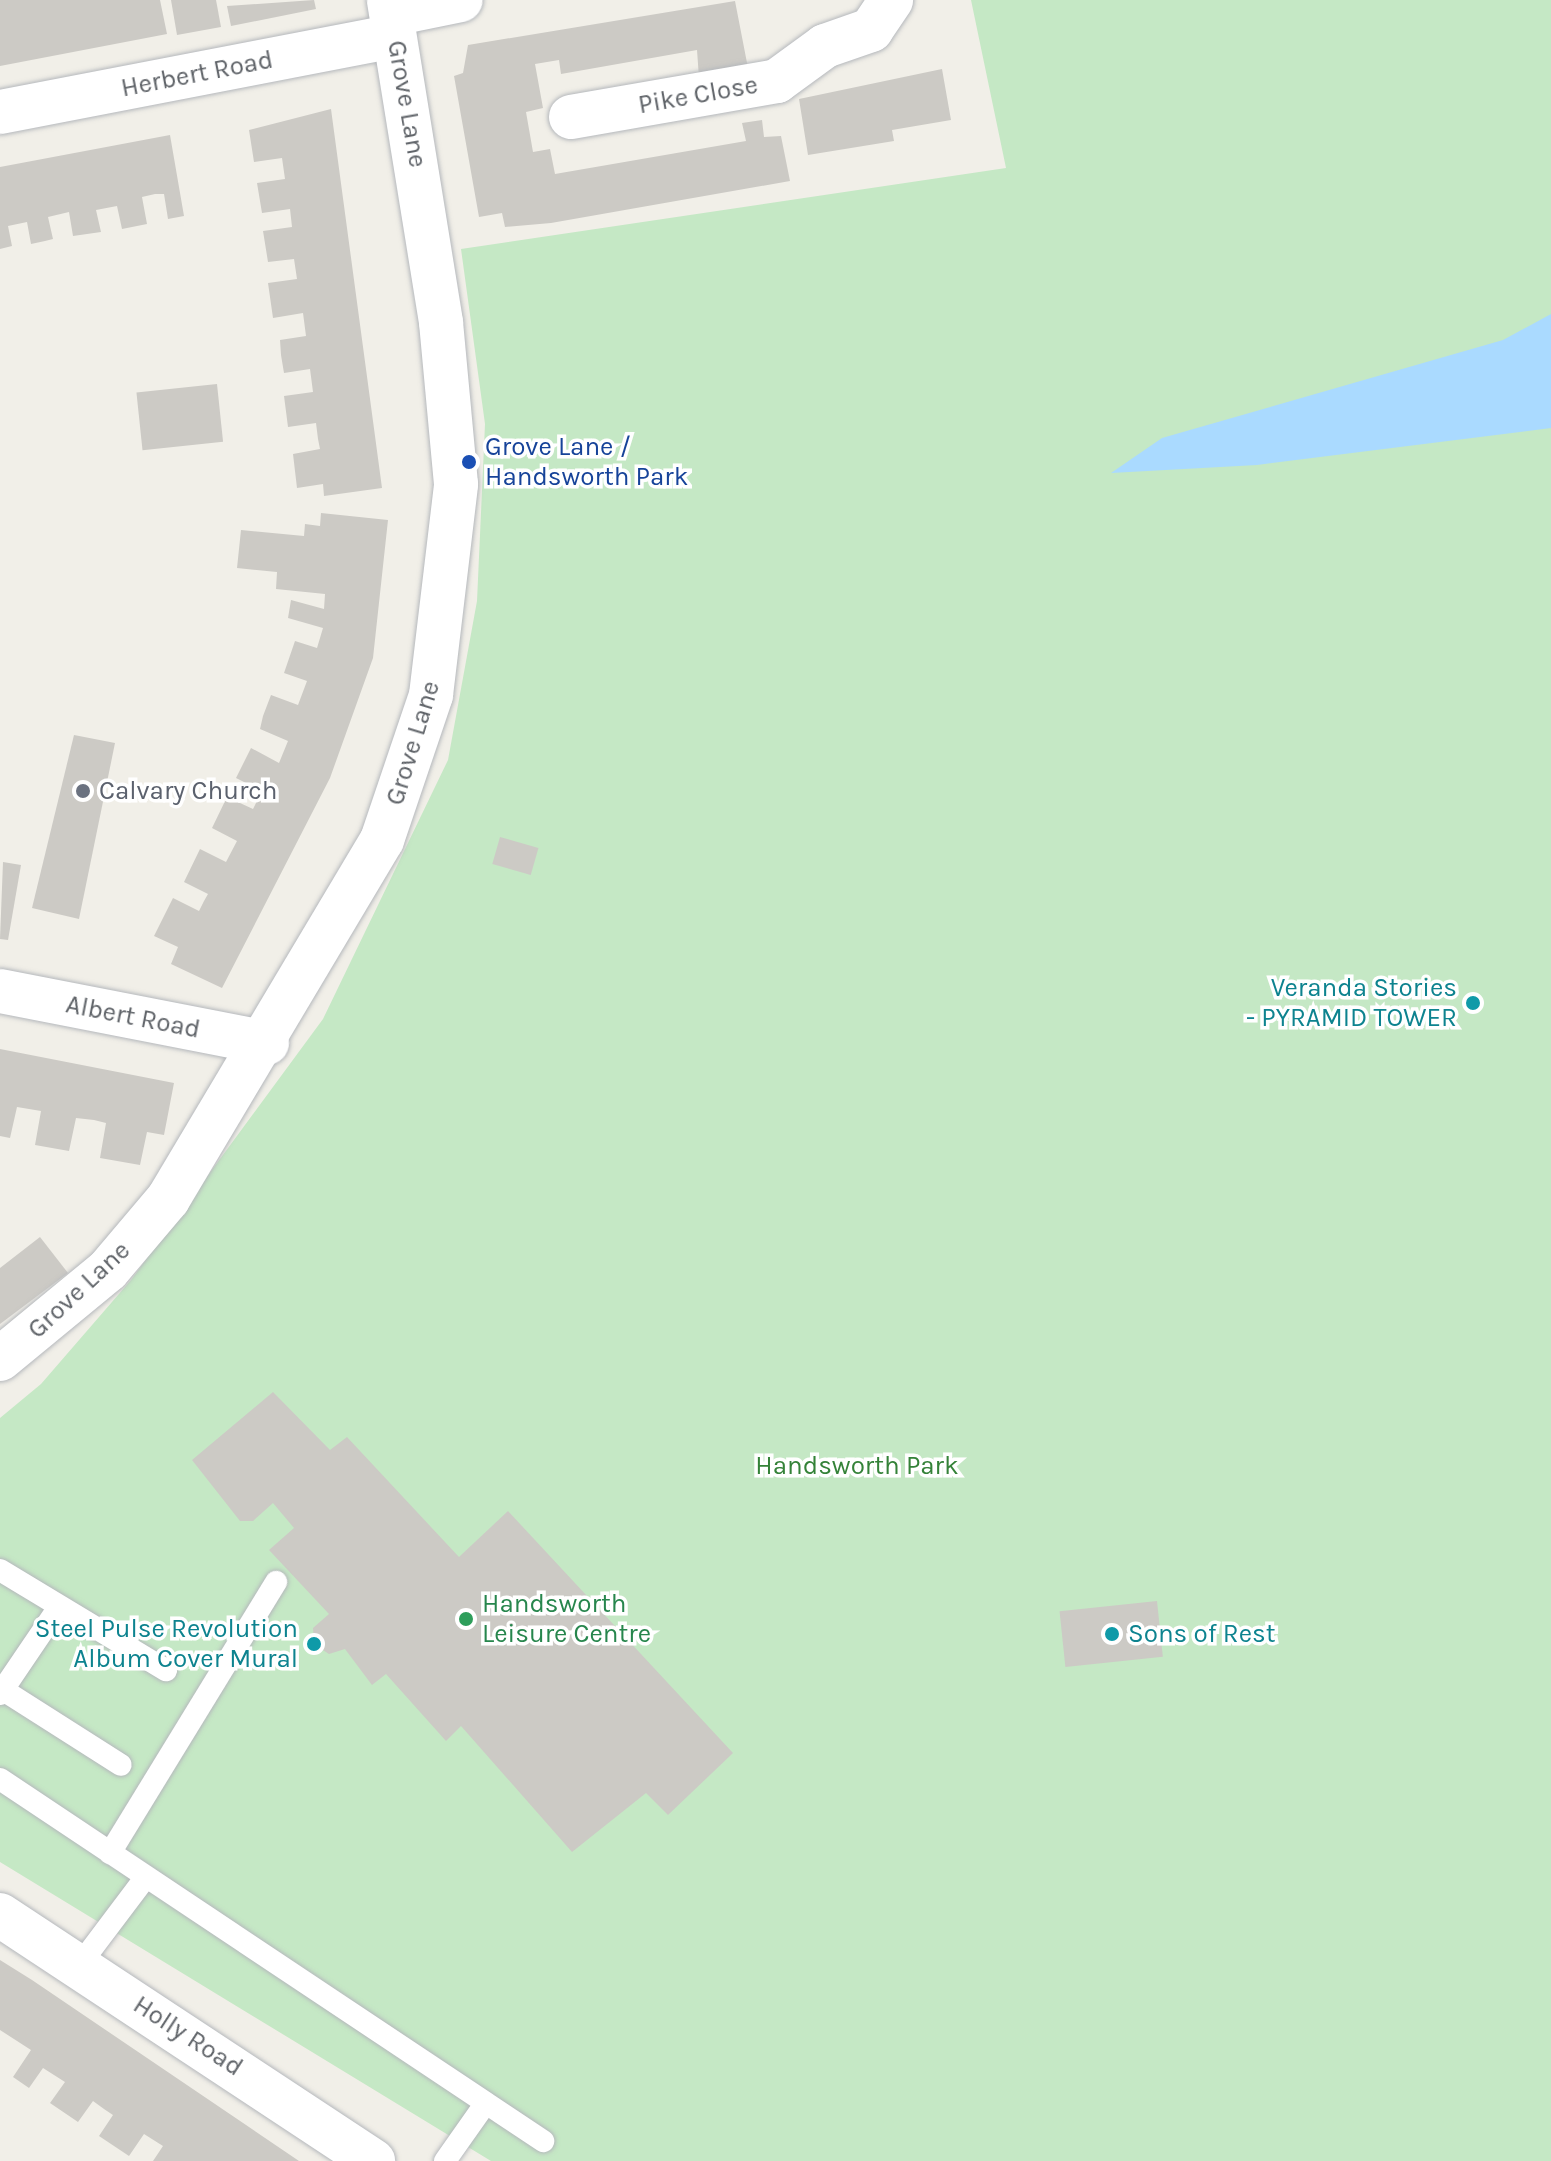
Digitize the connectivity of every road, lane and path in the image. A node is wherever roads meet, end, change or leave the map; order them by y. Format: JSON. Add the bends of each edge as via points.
{"nodes":[{"id":1,"x":461,"y":0,"type":"edge"},
{"id":2,"x":891,"y":0,"type":"edge"},
{"id":3,"x":392,"y":17,"type":"edge"},
{"id":4,"x":0,"y":112,"type":"edge"},
{"id":5,"x":571,"y":117,"type":"dead end"},
{"id":6,"x":0,"y":991,"type":"edge"},
{"id":7,"x":267,"y":1043,"type":"junction"},
{"id":8,"x":0,"y":1359,"type":"edge"},
{"id":9,"x":0,"y":1570,"type":"edge"},
{"id":10,"x":276,"y":1582,"type":"dead end"},
{"id":11,"x":59,"y":1607,"type":"junction"},
{"id":12,"x":166,"y":1670,"type":"dead end"},
{"id":13,"x":1,"y":1691,"type":"edge"},
{"id":14,"x":121,"y":1765,"type":"dead end"},
{"id":15,"x":0,"y":1779,"type":"edge"},
{"id":16,"x":110,"y":1853,"type":"junction"},
{"id":17,"x":145,"y":1878,"type":"junction"},
{"id":18,"x":0,"y":1915,"type":"edge"},
{"id":19,"x":78,"y":1967,"type":"junction"},
{"id":20,"x":485,"y":2104,"type":"junction"},
{"id":21,"x":543,"y":2141,"type":"dead end"},
{"id":22,"x":373,"y":2161,"type":"edge"},
{"id":23,"x":445,"y":2161,"type":"edge"}],
"edges":[{"from":1,"to":3,"type":"street","name":"Herbert Road"},
{"from":2,"to":5,"type":"street","name":"Pike Close","via":[[871,30],[825,46],[777,81]]},
{"from":3,"to":4,"type":"street","name":"Herbert Road"},
{"from":3,"to":7,"type":"street","name":"Grove Lane","via":[[450,392],[456,484],[447,601],[431,695],[382,840]]},
{"from":6,"to":7,"type":"street","name":"Albert Road"},
{"from":7,"to":8,"type":"street","name":"Grove Lane","via":[[168,1199],[108,1270]]},
{"from":9,"to":11,"type":"lane"},
{"from":10,"to":16,"type":"lane"},
{"from":11,"to":12,"type":"lane"},
{"from":11,"to":13,"type":"lane"},
{"from":13,"to":14,"type":"lane"},
{"from":15,"to":16,"type":"lane"},
{"from":16,"to":17,"type":"lane"},
{"from":17,"to":19,"type":"lane"},
{"from":17,"to":20,"type":"lane"},
{"from":18,"to":19,"type":"street","name":"Holly Road"},
{"from":19,"to":22,"type":"street","name":"Holly Road"},
{"from":20,"to":21,"type":"lane"},
{"from":20,"to":23,"type":"lane"}]}
